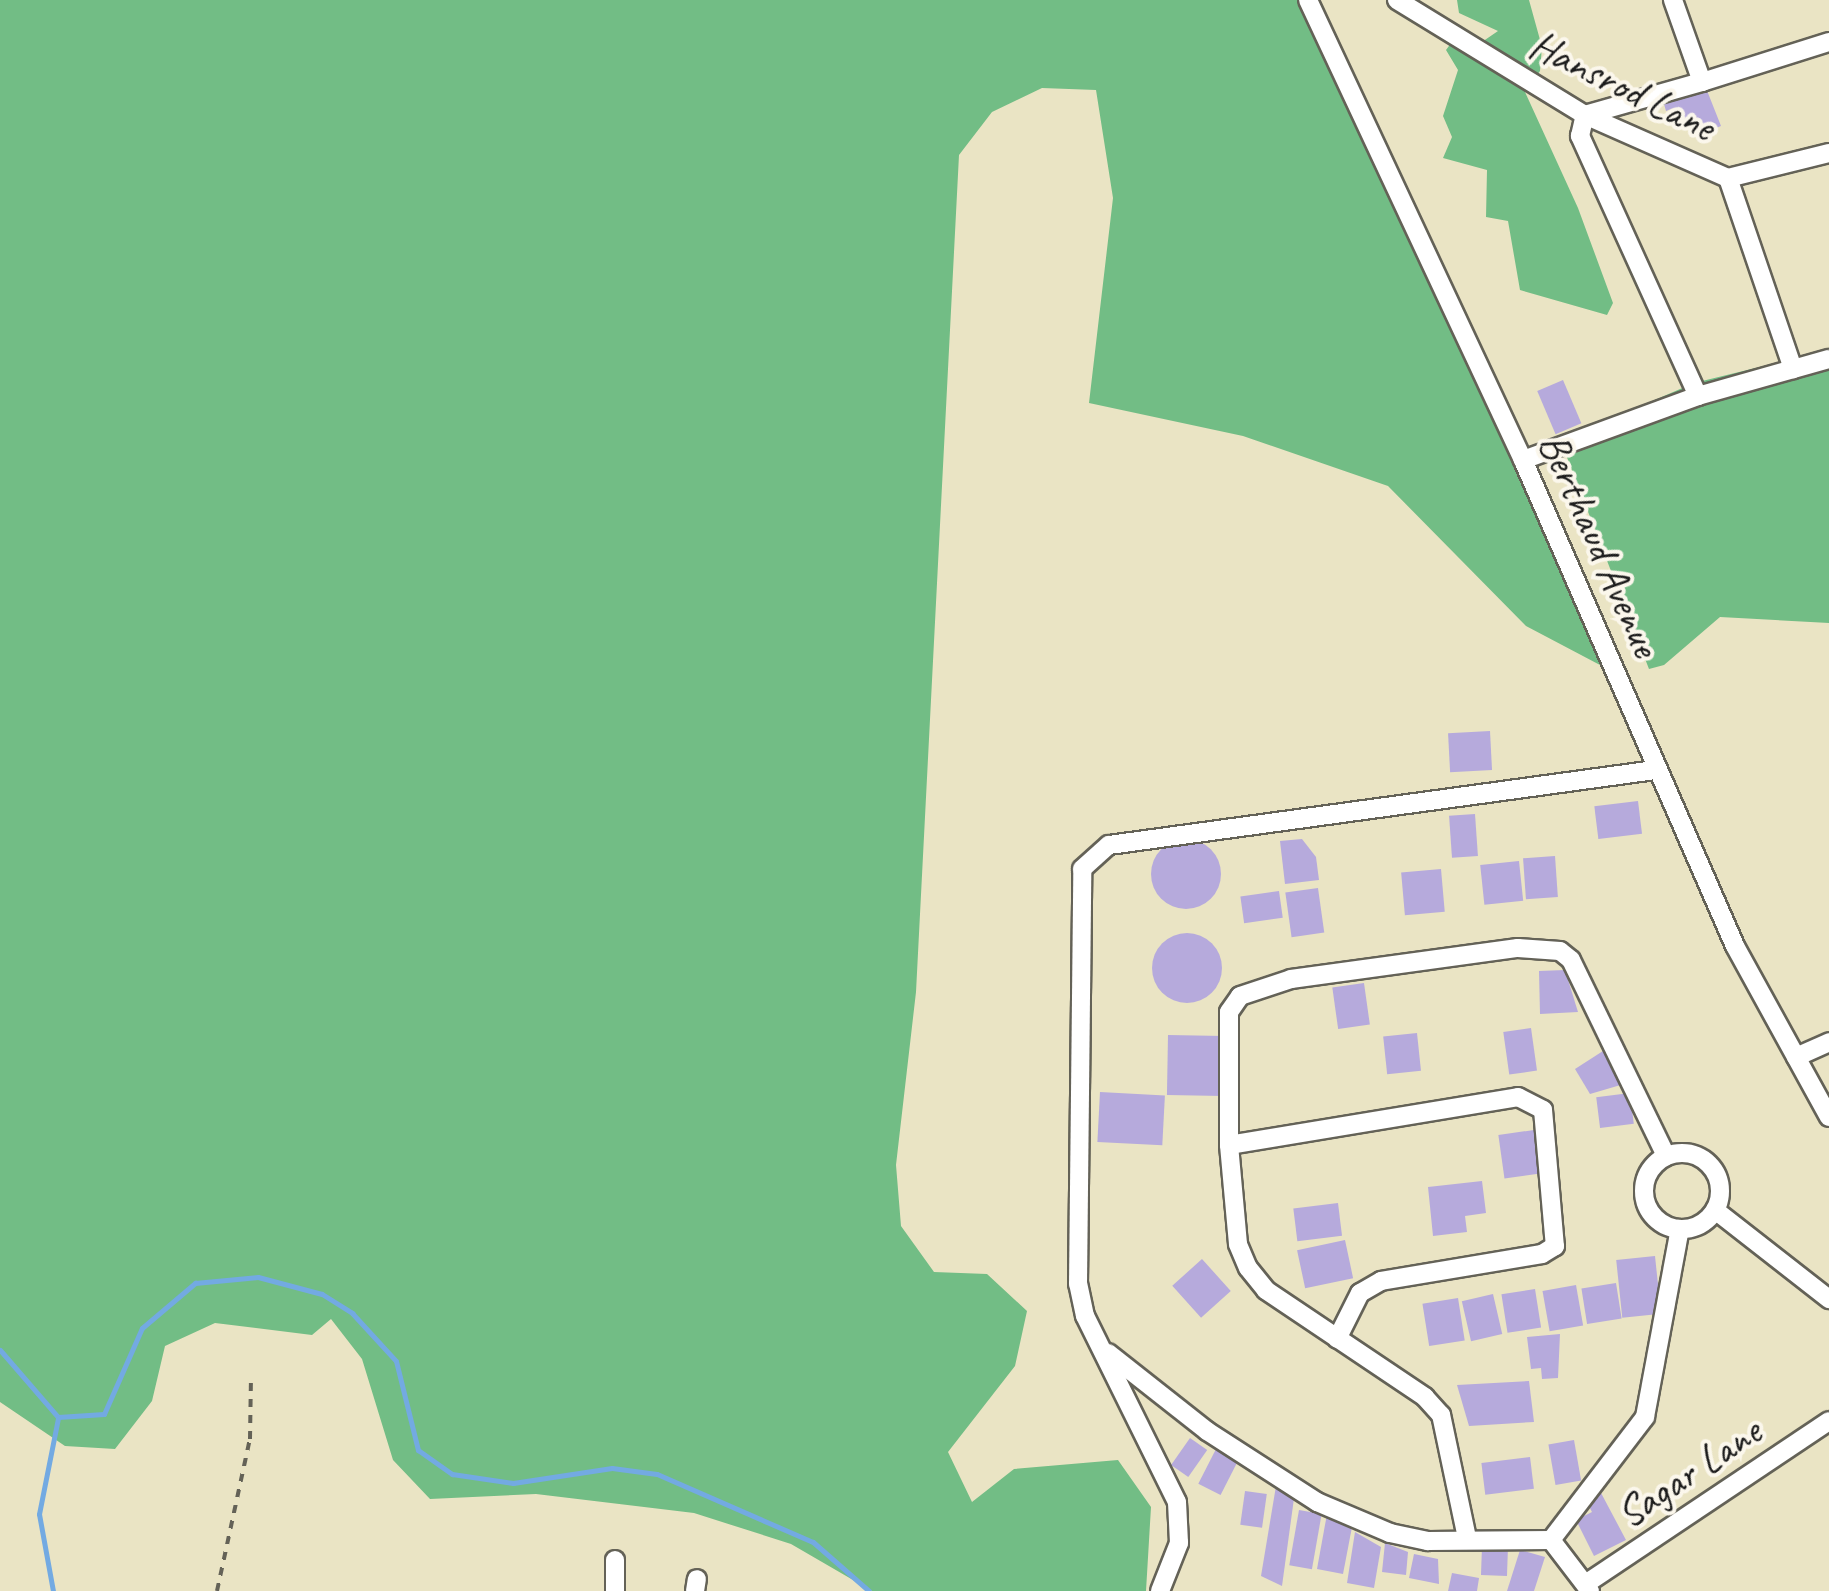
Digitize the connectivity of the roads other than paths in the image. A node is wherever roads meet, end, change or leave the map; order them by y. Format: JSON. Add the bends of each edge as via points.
{"nodes":[{"id":1,"x":1308,"y":0,"type":"edge"},
{"id":2,"x":1397,"y":0,"type":"edge"},
{"id":3,"x":1673,"y":0,"type":"edge"},
{"id":4,"x":1829,"y":42,"type":"edge"},
{"id":5,"x":1702,"y":82,"type":"junction"},
{"id":6,"x":1585,"y":115,"type":"junction"},
{"id":7,"x":1829,"y":152,"type":"edge"},
{"id":8,"x":1728,"y":178,"type":"junction"},
{"id":9,"x":1829,"y":359,"type":"edge"},
{"id":10,"x":1793,"y":369,"type":"junction"},
{"id":11,"x":1698,"y":396,"type":"junction"},
{"id":12,"x":1522,"y":460,"type":"junction"},
{"id":13,"x":1655,"y":770,"type":"junction"},
{"id":14,"x":1829,"y":1042,"type":"edge"},
{"id":15,"x":1796,"y":1056,"type":"junction"},
{"id":16,"x":1829,"y":1116,"type":"edge"},
{"id":17,"x":1229,"y":1145,"type":"junction"},
{"id":18,"x":1666,"y":1156,"type":"junction"},
{"id":19,"x":1715,"y":1210,"type":"junction"},
{"id":20,"x":1680,"y":1229,"type":"junction"},
{"id":21,"x":1829,"y":1299,"type":"edge"},
{"id":22,"x":1338,"y":1339,"type":"junction"},
{"id":23,"x":1100,"y":1346,"type":"junction"},
{"id":24,"x":1829,"y":1421,"type":"edge"},
{"id":25,"x":1467,"y":1538,"type":"junction"},
{"id":26,"x":1551,"y":1540,"type":"junction"},
{"id":27,"x":615,"y":1560,"type":"dead end"},
{"id":28,"x":1589,"y":1587,"type":"edge"},
{"id":29,"x":615,"y":1591,"type":"edge"},
{"id":30,"x":1160,"y":1591,"type":"edge"}],
"edges":[{"from":1,"to":12,"type":"street","name":"Berthaud Avenue"},
{"from":2,"to":6,"type":"street","name":"Hansrod Lane"},
{"from":3,"to":5,"type":"street"},
{"from":4,"to":5,"type":"street"},
{"from":5,"to":6,"type":"street"},
{"from":6,"to":8,"type":"street","name":"Hansrod Lane"},
{"from":6,"to":11,"type":"street","via":[[1580,136]]},
{"from":7,"to":8,"type":"street","name":"Hansrod Lane"},
{"from":8,"to":10,"type":"street"},
{"from":9,"to":10,"type":"street"},
{"from":10,"to":11,"type":"street"},
{"from":11,"to":12,"type":"street"},
{"from":12,"to":13,"type":"street","name":"Berthaud Avenue"},
{"from":13,"to":15,"type":"street","name":"Berthaud Avenue","via":[[1760,997]]},
{"from":13,"to":23,"type":"street","via":[[1110,845],[1092,855],[1082,869],[1078,1284]]},
{"from":14,"to":15,"type":"street"},
{"from":15,"to":16,"type":"street","name":"Berthaud Avenue"},
{"from":17,"to":18,"type":"street","via":[[1229,1012],[1240,996],[1292,979],[1543,947],[1571,960]]},
{"from":17,"to":22,"type":"street","via":[[1238,1244],[1248,1268],[1266,1290]]},
{"from":17,"to":22,"type":"street","via":[[1518,1097],[1543,1110],[1555,1246],[1542,1254],[1381,1281],[1360,1294]]},
{"from":18,"to":19,"type":"street","via":[[1689,1154],[1710,1166],[1720,1187]]},
{"from":18,"to":20,"type":"street","via":[[1649,1171],[1643,1192],[1651,1214]]},
{"from":19,"to":20,"type":"street","via":[[1700,1224]]},
{"from":19,"to":21,"type":"street"},
{"from":20,"to":26,"type":"street","via":[[1645,1417]]},
{"from":22,"to":25,"type":"street","via":[[1426,1398],[1441,1416]]},
{"from":23,"to":25,"type":"street","via":[[1206,1431],[1317,1502],[1390,1533]]},
{"from":23,"to":30,"type":"street","via":[[1178,1502],[1179,1543]]},
{"from":24,"to":28,"type":"street","name":"Sagar Lane"},
{"from":25,"to":26,"type":"street"},
{"from":26,"to":28,"type":"street"},
{"from":27,"to":29,"type":"street"}]}
